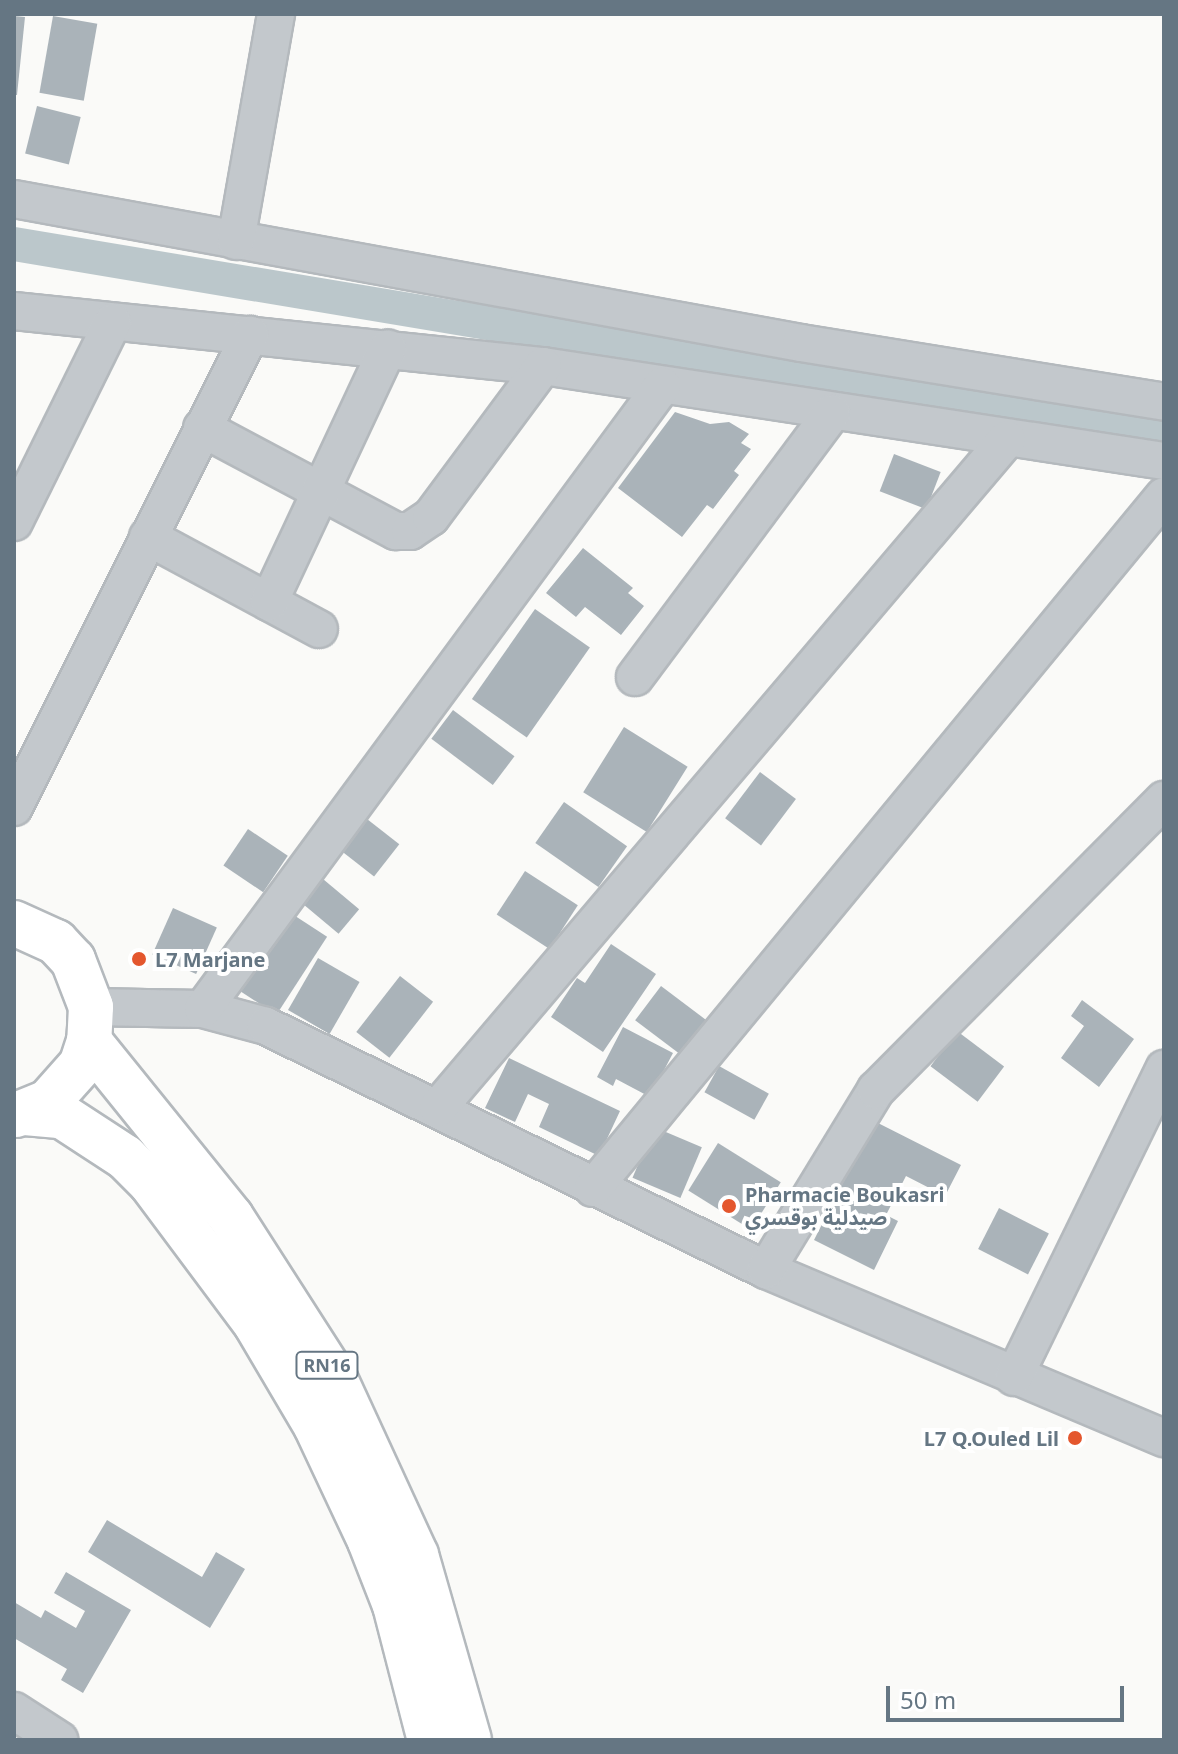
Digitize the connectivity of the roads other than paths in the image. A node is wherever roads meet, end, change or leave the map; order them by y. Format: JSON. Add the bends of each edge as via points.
{"nodes":[{"id":1,"x":276,"y":14,"type":"edge"},
{"id":2,"x":14,"y":199,"type":"edge"},
{"id":3,"x":236,"y":241,"type":"junction"},
{"id":4,"x":14,"y":311,"type":"edge"},
{"id":5,"x":113,"y":322,"type":"junction"},
{"id":6,"x":250,"y":335,"type":"junction"},
{"id":7,"x":388,"y":348,"type":"junction"},
{"id":8,"x":543,"y":366,"type":"junction"},
{"id":9,"x":662,"y":386,"type":"junction"},
{"id":10,"x":1164,"y":402,"type":"edge"},
{"id":11,"x":832,"y":413,"type":"junction"},
{"id":12,"x":202,"y":428,"type":"junction"},
{"id":13,"x":1007,"y":439,"type":"junction"},
{"id":14,"x":1164,"y":461,"type":"edge"},
{"id":15,"x":322,"y":492,"type":"junction"},
{"id":16,"x":1164,"y":496,"type":"edge"},
{"id":17,"x":14,"y":522,"type":"edge"},
{"id":18,"x":148,"y":537,"type":"junction"},
{"id":19,"x":269,"y":602,"type":"junction"},
{"id":20,"x":319,"y":629,"type":"dead end"},
{"id":21,"x":635,"y":677,"type":"dead end"},
{"id":22,"x":1164,"y":800,"type":"edge"},
{"id":23,"x":14,"y":807,"type":"edge"},
{"id":24,"x":14,"y":923,"type":"edge"},
{"id":25,"x":203,"y":1009,"type":"junction"},
{"id":26,"x":90,"y":1024,"type":"junction"},
{"id":27,"x":1164,"y":1069,"type":"edge"},
{"id":28,"x":438,"y":1108,"type":"junction"},
{"id":29,"x":19,"y":1114,"type":"edge"},
{"id":30,"x":593,"y":1188,"type":"junction"},
{"id":31,"x":766,"y":1270,"type":"junction"},
{"id":32,"x":1014,"y":1377,"type":"junction"},
{"id":33,"x":1164,"y":1438,"type":"edge"},
{"id":34,"x":14,"y":1711,"type":"edge"},
{"id":35,"x":59,"y":1740,"type":"edge"},
{"id":36,"x":430,"y":1740,"type":"edge"},
{"id":37,"x":469,"y":1740,"type":"edge"}],
"edges":[{"from":1,"to":3,"type":"street"},
{"from":2,"to":3,"type":"street"},
{"from":3,"to":10,"type":"street"},
{"from":4,"to":5,"type":"street"},
{"from":5,"to":6,"type":"street"},
{"from":5,"to":17,"type":"street"},
{"from":6,"to":7,"type":"street"},
{"from":6,"to":12,"type":"street"},
{"from":7,"to":8,"type":"street"},
{"from":7,"to":15,"type":"street"},
{"from":8,"to":9,"type":"street"},
{"from":8,"to":15,"type":"street","via":[[420,527],[396,531]]},
{"from":9,"to":11,"type":"street"},
{"from":9,"to":25,"type":"street"},
{"from":11,"to":13,"type":"street"},
{"from":11,"to":21,"type":"street"},
{"from":12,"to":15,"type":"street"},
{"from":12,"to":18,"type":"street"},
{"from":13,"to":14,"type":"street"},
{"from":13,"to":28,"type":"street"},
{"from":15,"to":19,"type":"street"},
{"from":16,"to":30,"type":"street"},
{"from":18,"to":19,"type":"street"},
{"from":18,"to":23,"type":"street"},
{"from":19,"to":20,"type":"street"},
{"from":22,"to":31,"type":"street","via":[[876,1090]]},
{"from":24,"to":26,"type":"highway","number":"RN16","via":[[56,942],[73,960]]},
{"from":25,"to":26,"type":"street"},
{"from":25,"to":28,"type":"street","via":[[266,1026]]},
{"from":26,"to":29,"type":"highway","number":"RN16","via":[[66,1085]]},
{"from":26,"to":37,"type":"highway","number":"RN16","via":[[231,1217],[335,1379],[416,1555]]},
{"from":27,"to":32,"type":"street"},
{"from":28,"to":30,"type":"street"},
{"from":29,"to":36,"type":"highway","number":"RN16","via":[[62,1116],[125,1157],[151,1183],[256,1324],[316,1426],[370,1541],[407,1645]]},
{"from":30,"to":31,"type":"street"},
{"from":31,"to":32,"type":"street"},
{"from":32,"to":33,"type":"street"},
{"from":34,"to":35,"type":"street"}]}
